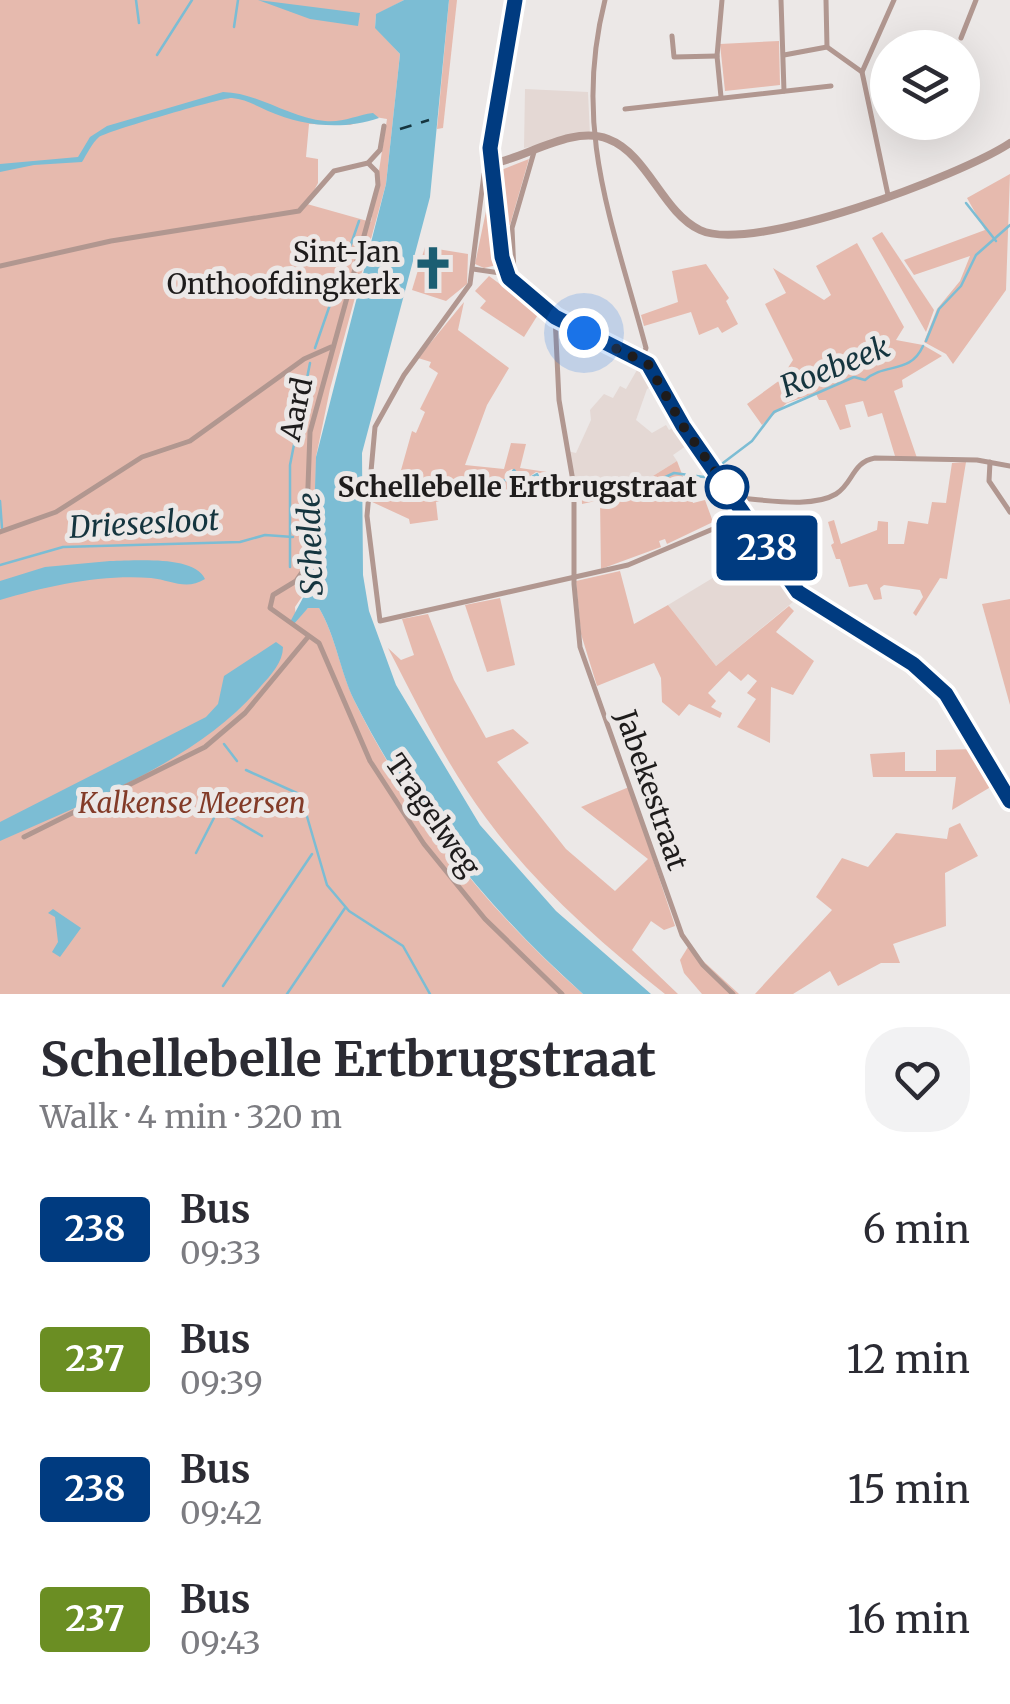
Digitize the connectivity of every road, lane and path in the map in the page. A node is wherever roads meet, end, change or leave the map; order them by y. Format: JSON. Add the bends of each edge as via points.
{"nodes":[{"id":1,"x":515,"y":0,"type":"edge"},
{"id":2,"x":605,"y":0,"type":"edge"},
{"id":3,"x":722,"y":0,"type":"edge"},
{"id":4,"x":781,"y":0,"type":"edge"},
{"id":5,"x":826,"y":0,"type":"edge"},
{"id":6,"x":894,"y":0,"type":"edge"},
{"id":7,"x":976,"y":0,"type":"edge"},
{"id":8,"x":964,"y":30,"type":"edge"},
{"id":9,"x":672,"y":36,"type":"dead end"},
{"id":10,"x":828,"y":48,"type":"junction"},
{"id":11,"x":867,"y":54,"type":"junction"},
{"id":12,"x":782,"y":55,"type":"junction"},
{"id":13,"x":717,"y":56,"type":"junction"},
{"id":14,"x":850,"y":60,"type":"junction"},
{"id":15,"x":862,"y":72,"type":"junction"},
{"id":16,"x":831,"y":86,"type":"dead end"},
{"id":17,"x":784,"y":91,"type":"junction"},
{"id":18,"x":721,"y":97,"type":"junction"},
{"id":19,"x":624,"y":108,"type":"dead end"},
{"id":20,"x":384,"y":126,"type":"dead end"},
{"id":21,"x":593,"y":137,"type":"junction"},
{"id":22,"x":1010,"y":143,"type":"edge"},
{"id":23,"x":534,"y":150,"type":"junction"},
{"id":24,"x":368,"y":163,"type":"junction"},
{"id":25,"x":491,"y":166,"type":"junction"},
{"id":26,"x":888,"y":195,"type":"junction"},
{"id":27,"x":512,"y":228,"type":"junction"},
{"id":28,"x":499,"y":229,"type":"junction"},
{"id":29,"x":0,"y":266,"type":"edge"},
{"id":30,"x":473,"y":269,"type":"junction"},
{"id":31,"x":508,"y":276,"type":"junction"},
{"id":32,"x":555,"y":317,"type":"junction"},
{"id":33,"x":332,"y":347,"type":"junction"},
{"id":34,"x":642,"y":358,"type":"junction"},
{"id":35,"x":990,"y":462,"type":"junction"},
{"id":36,"x":1010,"y":466,"type":"edge"},
{"id":37,"x":734,"y":498,"type":"junction"},
{"id":38,"x":1010,"y":512,"type":"edge"},
{"id":39,"x":746,"y":515,"type":"junction"},
{"id":40,"x":0,"y":532,"type":"edge"},
{"id":41,"x":574,"y":580,"type":"junction"},
{"id":42,"x":308,"y":637,"type":"junction"},
{"id":43,"x":1010,"y":801,"type":"edge"},
{"id":44,"x":24,"y":837,"type":"dead end"},
{"id":45,"x":562,"y":994,"type":"edge"},
{"id":46,"x":733,"y":994,"type":"edge"}],
"edges":[{"from":1,"to":25,"type":"main road","via":[[496,92]]},
{"from":2,"to":21,"type":"street","via":[[592,56]]},
{"from":3,"to":13,"type":"street"},
{"from":4,"to":12,"type":"street"},
{"from":5,"to":10,"type":"street"},
{"from":6,"to":11,"type":"street"},
{"from":7,"to":8,"type":"street"},
{"from":9,"to":13,"type":"street","via":[[674,58]]},
{"from":10,"to":12,"type":"street"},
{"from":10,"to":14,"type":"street"},
{"from":11,"to":14,"type":"street"},
{"from":11,"to":15,"type":"street"},
{"from":12,"to":17,"type":"street"},
{"from":13,"to":18,"type":"street"},
{"from":14,"to":15,"type":"street"},
{"from":15,"to":26,"type":"street"},
{"from":16,"to":17,"type":"street"},
{"from":17,"to":18,"type":"street"},
{"from":18,"to":19,"type":"street"},
{"from":20,"to":24,"type":"street","name":"Aard","via":[[380,150]]},
{"from":21,"to":23,"type":"street"},
{"from":21,"to":26,"type":"street","via":[[615,143],[706,232],[786,228]]},
{"from":21,"to":34,"type":"street","via":[[646,348]]},
{"from":22,"to":26,"type":"street"},
{"from":23,"to":25,"type":"street"},
{"from":23,"to":27,"type":"street"},
{"from":24,"to":29,"type":"street","via":[[340,167],[309,203],[289,214]]},
{"from":24,"to":33,"type":"street","name":"Aard","via":[[378,185]]},
{"from":25,"to":28,"type":"main road"},
{"from":25,"to":30,"type":"street","via":[[484,174]]},
{"from":27,"to":28,"type":"street"},
{"from":27,"to":31,"type":"street","via":[[514,274]]},
{"from":28,"to":31,"type":"main road"},
{"from":30,"to":31,"type":"street"},
{"from":30,"to":41,"type":"street","via":[[467,289],[412,363],[375,428],[366,516],[380,621]]},
{"from":31,"to":32,"type":"main road"},
{"from":32,"to":34,"type":"main road"},
{"from":32,"to":41,"type":"street","name":"Jabekestraat","via":[[557,385],[574,487]]},
{"from":33,"to":40,"type":"street","via":[[304,359],[190,440],[142,457],[56,512]]},
{"from":33,"to":42,"type":"street","name":"Aard","via":[[308,446],[305,568],[270,601],[274,615]]},
{"from":34,"to":37,"type":"main road"},
{"from":35,"to":36,"type":"street"},
{"from":35,"to":37,"type":"street","via":[[875,458],[823,498]]},
{"from":35,"to":38,"type":"street","via":[[989,481]]},
{"from":37,"to":39,"type":"main road"},
{"from":39,"to":41,"type":"street","via":[[641,562]]},
{"from":39,"to":43,"type":"main road","via":[[798,592],[914,665],[960,712]]},
{"from":41,"to":46,"type":"street","name":"Jabekestraat","via":[[580,646],[678,927]]},
{"from":42,"to":44,"type":"street","via":[[221,736]]},
{"from":42,"to":45,"type":"street","name":"Tragelweg","via":[[319,643],[370,761],[420,839],[485,919]]}]}
